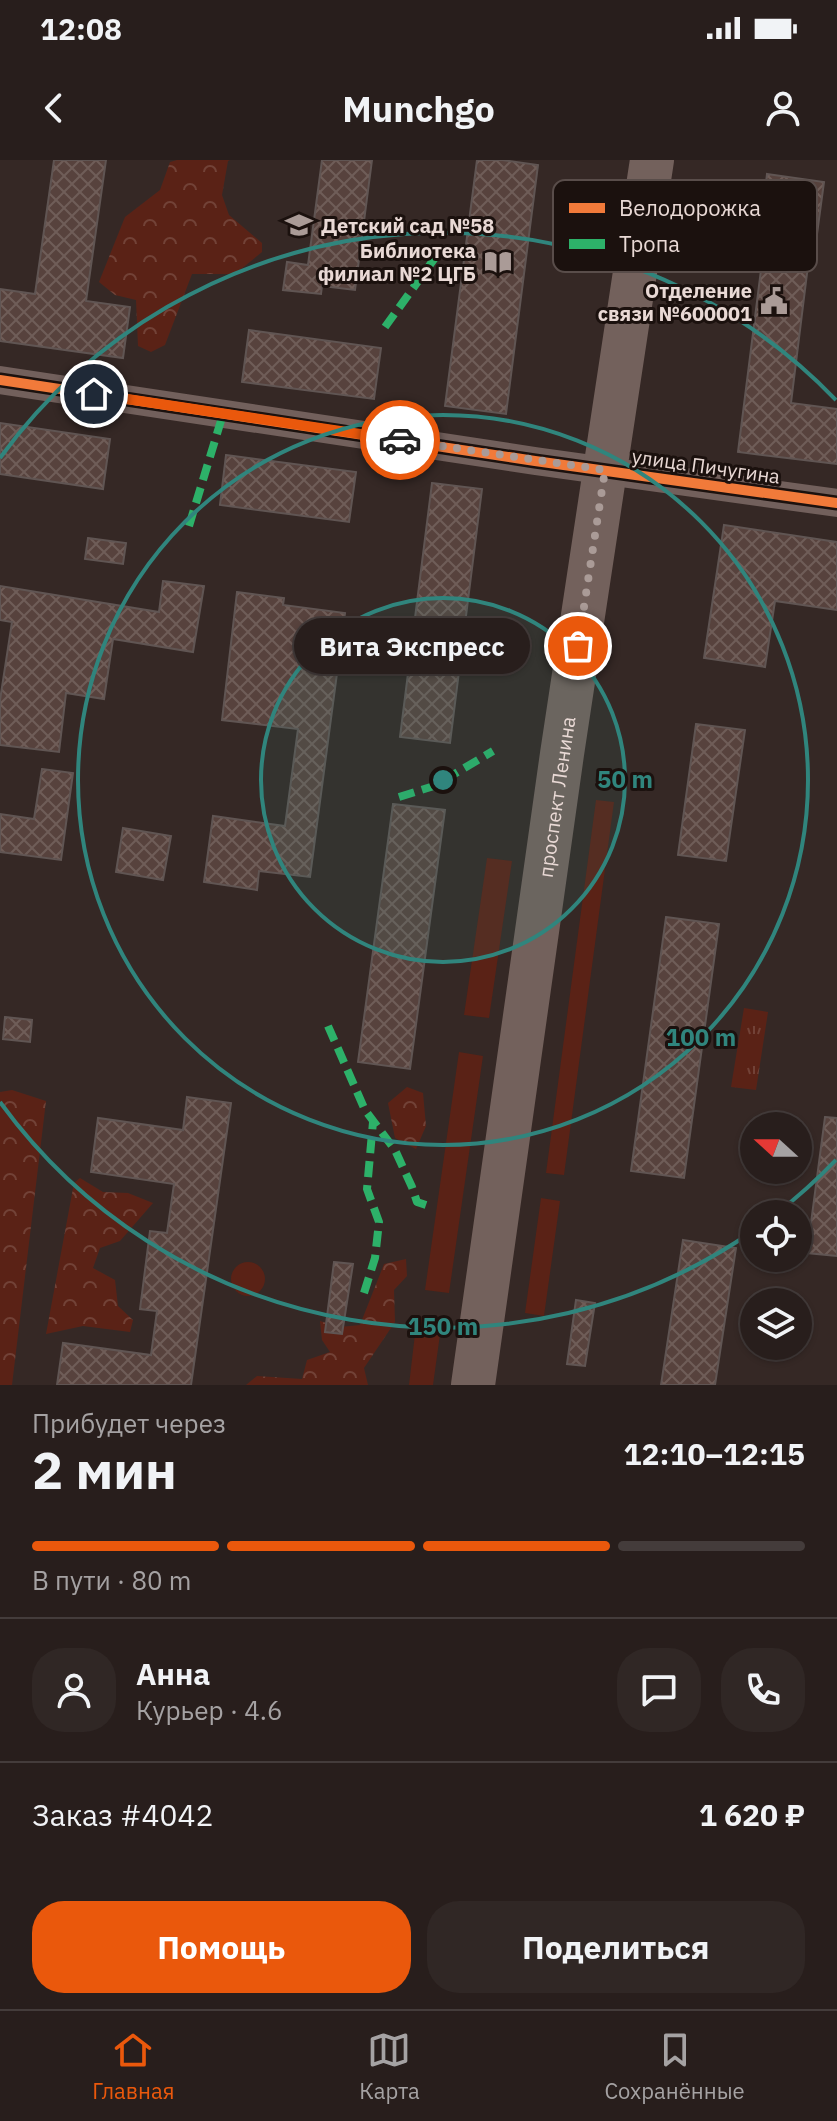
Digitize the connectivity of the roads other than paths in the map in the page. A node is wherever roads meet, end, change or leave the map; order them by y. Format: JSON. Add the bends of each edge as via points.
{"nodes":[{"id":1,"x":652,"y":160,"type":"edge"},
{"id":2,"x":649,"y":180,"type":"edge"},
{"id":3,"x":635,"y":272,"type":"edge"},
{"id":4,"x":0,"y":380,"type":"edge"},
{"id":5,"x":605,"y":470,"type":"junction"},
{"id":6,"x":837,"y":503,"type":"edge"},
{"id":7,"x":473,"y":1385,"type":"edge"}],
"edges":[{"from":1,"to":2,"type":"main road","name":"проспект Ленина"},
{"from":3,"to":5,"type":"main road","name":"проспект Ленина"},
{"from":4,"to":5,"type":"street","name":"улица Пичугина"},
{"from":5,"to":6,"type":"street","name":"улица Пичугина"},
{"from":5,"to":7,"type":"main road","name":"проспект Ленина"}]}
